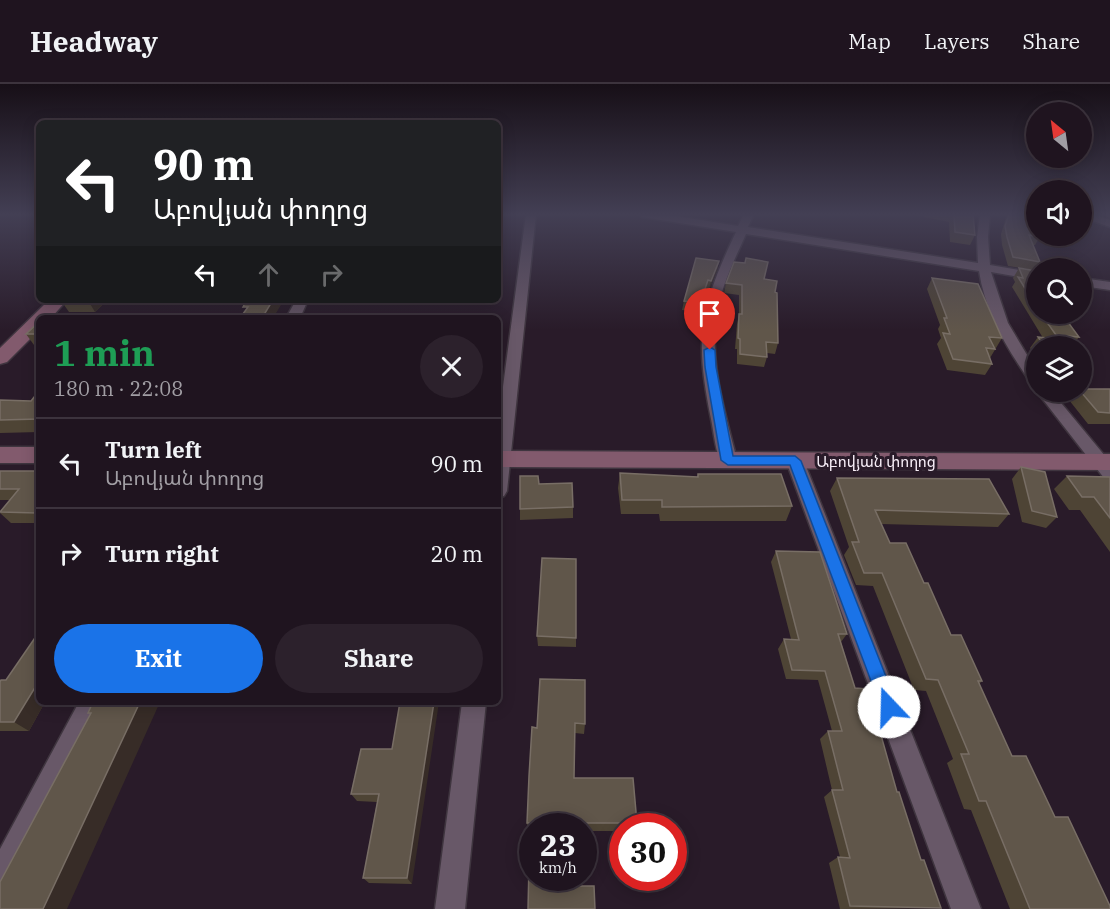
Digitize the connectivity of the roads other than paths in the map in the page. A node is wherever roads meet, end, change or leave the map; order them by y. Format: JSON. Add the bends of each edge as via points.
{"nodes":[{"id":1,"x":526,"y":252,"type":"edge"},
{"id":2,"x":733,"y":252,"type":"edge"},
{"id":3,"x":879,"y":252,"type":"edge"},
{"id":4,"x":983,"y":252,"type":"edge"},
{"id":5,"x":984,"y":269,"type":"junction"},
{"id":6,"x":1026,"y":275,"type":"edge"},
{"id":7,"x":1092,"y":283,"type":"edge"},
{"id":8,"x":1110,"y":286,"type":"edge"},
{"id":9,"x":56,"y":303,"type":"edge"},
{"id":10,"x":44,"y":315,"type":"edge"},
{"id":11,"x":36,"y":323,"type":"edge"},
{"id":12,"x":0,"y":358,"type":"edge"},
{"id":13,"x":1026,"y":366,"type":"edge"},
{"id":14,"x":1052,"y":402,"type":"edge"},
{"id":15,"x":501,"y":451,"type":"edge"},
{"id":16,"x":0,"y":455,"type":"edge"},
{"id":17,"x":36,"y":455,"type":"edge"},
{"id":18,"x":501,"y":459,"type":"edge"},
{"id":19,"x":728,"y":460,"type":"junction"},
{"id":20,"x":795,"y":461,"type":"junction"},
{"id":21,"x":1106,"y":466,"type":"edge"},
{"id":22,"x":90,"y":705,"type":"edge"},
{"id":23,"x":474,"y":705,"type":"edge"},
{"id":24,"x":0,"y":877,"type":"edge"},
{"id":25,"x":450,"y":909,"type":"edge"},
{"id":26,"x":966,"y":909,"type":"edge"}],
"edges":[{"from":1,"to":15,"type":"street"},
{"from":2,"to":19,"type":"street","via":[[713,301],[709,333],[710,367]]},
{"from":3,"to":5,"type":"street"},
{"from":4,"to":5,"type":"street"},
{"from":5,"to":6,"type":"street"},
{"from":5,"to":13,"type":"street","via":[[991,302]]},
{"from":7,"to":8,"type":"street"},
{"from":9,"to":10,"type":"main road"},
{"from":11,"to":12,"type":"main road"},
{"from":14,"to":21,"type":"street"},
{"from":16,"to":17,"type":"main road"},
{"from":18,"to":19,"type":"main road","name":"Աբովյան փողոց"},
{"from":19,"to":20,"type":"main road","name":"Աբովյան փողոց"},
{"from":20,"to":21,"type":"main road","name":"Աբովյան փողոց"},
{"from":20,"to":26,"type":"street"},
{"from":22,"to":24,"type":"street"},
{"from":23,"to":25,"type":"street"}]}
